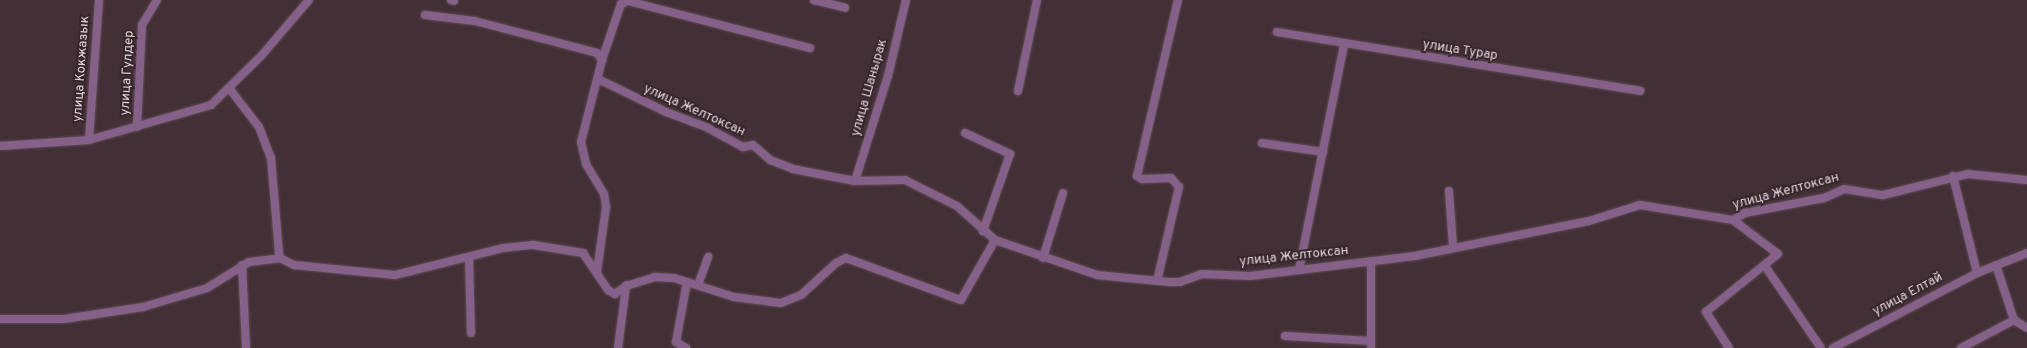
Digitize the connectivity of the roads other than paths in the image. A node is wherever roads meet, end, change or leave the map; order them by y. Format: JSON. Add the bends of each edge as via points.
{"nodes":[{"id":1,"x":99,"y":0,"type":"edge"},
{"id":2,"x":157,"y":0,"type":"edge"},
{"id":3,"x":309,"y":0,"type":"edge"},
{"id":4,"x":814,"y":0,"type":"edge"},
{"id":5,"x":906,"y":0,"type":"edge"},
{"id":6,"x":1037,"y":0,"type":"edge"},
{"id":7,"x":1178,"y":0,"type":"edge"},
{"id":8,"x":845,"y":8,"type":"dead end"},
{"id":9,"x":425,"y":15,"type":"dead end"},
{"id":10,"x":1276,"y":32,"type":"dead end"},
{"id":11,"x":1344,"y":45,"type":"junction"},
{"id":12,"x":810,"y":48,"type":"dead end"},
{"id":13,"x":602,"y":60,"type":"junction"},
{"id":14,"x":598,"y":79,"type":"junction"},
{"id":15,"x":229,"y":88,"type":"junction"},
{"id":16,"x":1018,"y":91,"type":"dead end"},
{"id":17,"x":1640,"y":91,"type":"dead end"},
{"id":18,"x":137,"y":127,"type":"junction"},
{"id":19,"x":965,"y":133,"type":"dead end"},
{"id":20,"x":89,"y":140,"type":"junction"},
{"id":21,"x":1262,"y":142,"type":"dead end"},
{"id":22,"x":0,"y":146,"type":"edge"},
{"id":23,"x":1323,"y":152,"type":"junction"},
{"id":24,"x":1953,"y":176,"type":"junction"},
{"id":25,"x":2027,"y":180,"type":"edge"},
{"id":26,"x":855,"y":181,"type":"junction"},
{"id":27,"x":1449,"y":191,"type":"dead end"},
{"id":28,"x":1063,"y":193,"type":"dead end"},
{"id":29,"x":1733,"y":220,"type":"junction"},
{"id":30,"x":983,"y":231,"type":"junction"},
{"id":31,"x":995,"y":240,"type":"junction"},
{"id":32,"x":1453,"y":246,"type":"junction"},
{"id":33,"x":2027,"y":253,"type":"edge"},
{"id":34,"x":708,"y":256,"type":"dead end"},
{"id":35,"x":280,"y":258,"type":"junction"},
{"id":36,"x":469,"y":258,"type":"junction"},
{"id":37,"x":1043,"y":258,"type":"junction"},
{"id":38,"x":1371,"y":261,"type":"junction"},
{"id":39,"x":242,"y":265,"type":"junction"},
{"id":40,"x":1996,"y":265,"type":"junction"},
{"id":41,"x":1765,"y":266,"type":"junction"},
{"id":42,"x":1299,"y":270,"type":"junction"},
{"id":43,"x":597,"y":272,"type":"junction"},
{"id":44,"x":1977,"y":273,"type":"junction"},
{"id":45,"x":1157,"y":281,"type":"junction"},
{"id":46,"x":687,"y":282,"type":"junction"},
{"id":47,"x":698,"y":285,"type":"junction"},
{"id":48,"x":626,"y":286,"type":"junction"},
{"id":49,"x":0,"y":319,"type":"edge"},
{"id":50,"x":2014,"y":320,"type":"junction"},
{"id":51,"x":2027,"y":328,"type":"edge"},
{"id":52,"x":471,"y":332,"type":"dead end"},
{"id":53,"x":1285,"y":336,"type":"dead end"},
{"id":54,"x":1371,"y":344,"type":"edge"},
{"id":55,"x":246,"y":348,"type":"edge"},
{"id":56,"x":618,"y":348,"type":"edge"},
{"id":57,"x":686,"y":348,"type":"edge"},
{"id":58,"x":1729,"y":348,"type":"edge"},
{"id":59,"x":1821,"y":348,"type":"edge"},
{"id":60,"x":1833,"y":348,"type":"edge"},
{"id":61,"x":1961,"y":348,"type":"edge"}],
"edges":[{"from":1,"to":20,"type":"street","name":"улица Кокжазык"},
{"from":2,"to":18,"type":"street","name":"улица Гулдер","via":[[142,25]]},
{"from":3,"to":15,"type":"street"},
{"from":4,"to":8,"type":"street"},
{"from":5,"to":26,"type":"street","name":"улица Шанырак","via":[[888,76]]},
{"from":6,"to":16,"type":"street"},
{"from":7,"to":45,"type":"street","via":[[1137,176],[1142,179],[1171,178],[1179,188]]},
{"from":9,"to":13,"type":"street","via":[[475,21],[597,53]]},
{"from":10,"to":11,"type":"street","name":"улица Турар"},
{"from":11,"to":17,"type":"street","name":"улица Турар"},
{"from":11,"to":23,"type":"street"},
{"from":12,"to":13,"type":"street","via":[[628,1],[621,4]]},
{"from":13,"to":14,"type":"street"},
{"from":14,"to":26,"type":"street","name":"улица Желтоксан","via":[[666,112],[706,127],[743,147],[753,145],[770,160],[793,169]]},
{"from":14,"to":43,"type":"street","via":[[583,125],[581,142],[586,164],[604,194],[606,207]]},
{"from":15,"to":18,"type":"street","via":[[205,107]]},
{"from":15,"to":35,"type":"street","via":[[259,127],[272,158]]},
{"from":18,"to":20,"type":"street"},
{"from":19,"to":30,"type":"street","via":[[1010,154]]},
{"from":20,"to":22,"type":"street"},
{"from":21,"to":23,"type":"street"},
{"from":23,"to":42,"type":"street"},
{"from":24,"to":25,"type":"street","name":"улица Желтоксан"},
{"from":24,"to":29,"type":"street","name":"улица Желтоксан","via":[[1882,195],[1844,189],[1824,198],[1746,213]]},
{"from":24,"to":44,"type":"street"},
{"from":26,"to":30,"type":"street","name":"улица Желтоксан","via":[[905,180],[957,206]]},
{"from":27,"to":32,"type":"street"},
{"from":28,"to":37,"type":"street"},
{"from":29,"to":32,"type":"street","name":"улица Желтоксан","via":[[1640,205],[1589,221]]},
{"from":29,"to":41,"type":"street","via":[[1777,250],[1776,257]]},
{"from":30,"to":31,"type":"street","name":"улица Желтоксан"},
{"from":31,"to":37,"type":"street","name":"улица Желтоксан"},
{"from":31,"to":47,"type":"street","via":[[961,300],[846,258],[836,263],[792,302],[734,297]]},
{"from":32,"to":38,"type":"street","name":"улица Желтоксан"},
{"from":33,"to":40,"type":"street","name":"улица Елтай"},
{"from":34,"to":47,"type":"street"},
{"from":35,"to":36,"type":"street","via":[[294,265],[395,275]]},
{"from":35,"to":39,"type":"street"},
{"from":36,"to":43,"type":"street","via":[[503,248],[533,245],[577,251],[588,258]]},
{"from":36,"to":52,"type":"street"},
{"from":37,"to":45,"type":"street","name":"улица Желтоксан","via":[[1098,274]]},
{"from":38,"to":42,"type":"street","name":"улица Желтоксан"},
{"from":38,"to":54,"type":"street"},
{"from":39,"to":49,"type":"street","via":[[207,288],[143,307],[64,318]]},
{"from":39,"to":55,"type":"street"},
{"from":40,"to":44,"type":"street","name":"улица Елтай"},
{"from":40,"to":50,"type":"street"},
{"from":41,"to":58,"type":"street","via":[[1706,312]]},
{"from":41,"to":59,"type":"street"},
{"from":42,"to":45,"type":"street","name":"улица Желтоксан","via":[[1250,276],[1202,274],[1180,282]]},
{"from":43,"to":48,"type":"street","via":[[611,293],[615,294]]},
{"from":44,"to":60,"type":"street","name":"улица Елтай"},
{"from":46,"to":47,"type":"street"},
{"from":46,"to":48,"type":"street","via":[[655,277]]},
{"from":46,"to":57,"type":"street","via":[[676,342]]},
{"from":48,"to":56,"type":"street"},
{"from":50,"to":51,"type":"street"},
{"from":50,"to":61,"type":"street"},
{"from":53,"to":54,"type":"street"}]}
